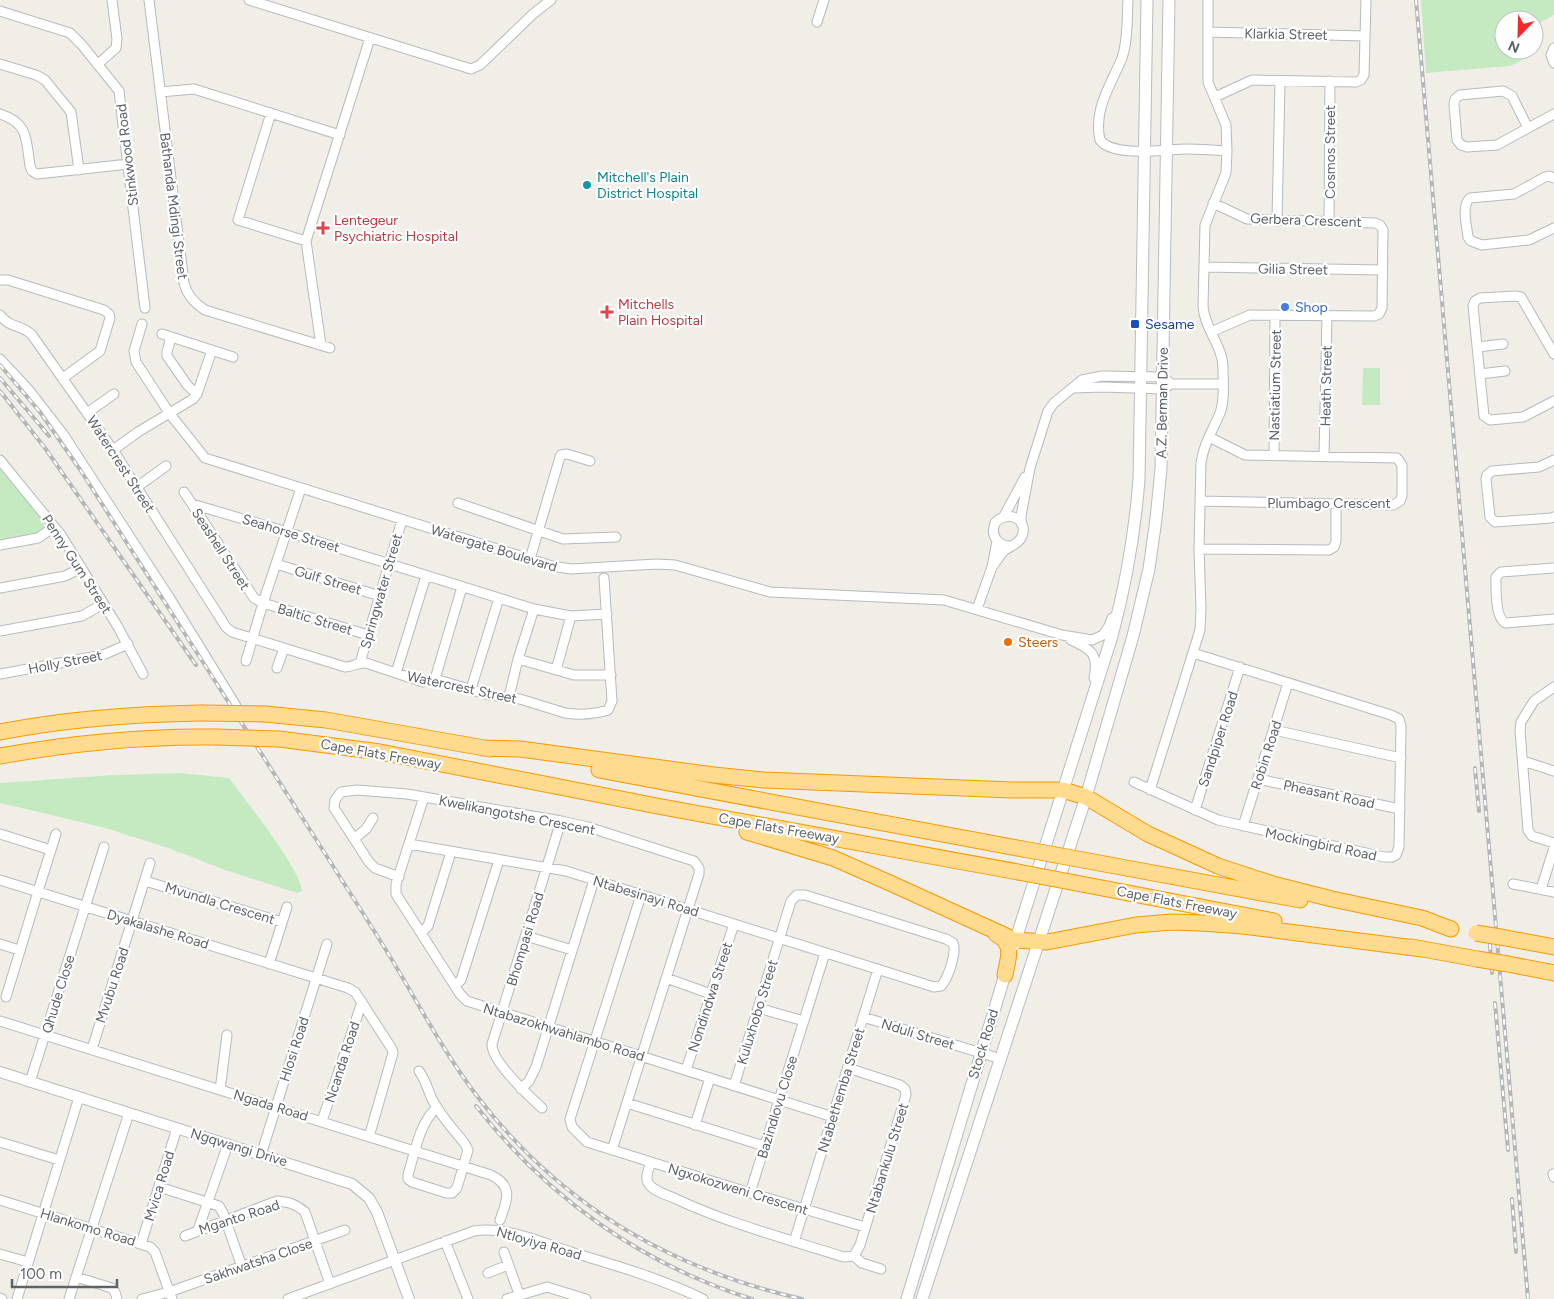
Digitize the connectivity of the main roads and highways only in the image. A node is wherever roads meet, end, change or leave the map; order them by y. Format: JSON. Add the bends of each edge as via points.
{"nodes":[{"id":1,"x":1147,"y":0,"type":"edge"},
{"id":2,"x":1169,"y":0,"type":"edge"},
{"id":3,"x":0,"y":732,"type":"edge"},
{"id":4,"x":482,"y":748,"type":"junction"},
{"id":5,"x":0,"y":756,"type":"edge"},
{"id":6,"x":1063,"y":790,"type":"junction"},
{"id":7,"x":1086,"y":797,"type":"junction"},
{"id":8,"x":657,"y":806,"type":"junction"},
{"id":9,"x":1072,"y":836,"type":"junction"},
{"id":10,"x":890,"y":883,"type":"junction"},
{"id":11,"x":1451,"y":929,"type":"junction"},
{"id":12,"x":1015,"y":940,"type":"junction"},
{"id":13,"x":1038,"y":942,"type":"junction"},
{"id":14,"x":1554,"y":948,"type":"edge"},
{"id":15,"x":1422,"y":949,"type":"junction"},
{"id":16,"x":1554,"y":973,"type":"edge"},
{"id":17,"x":1005,"y":975,"type":"junction"},
{"id":18,"x":908,"y":1296,"type":"edge"},
{"id":19,"x":923,"y":1297,"type":"edge"}],
"edges":[{"from":1,"to":6,"type":"main road","name":"A.Z. Berman Drive","via":[[1137,513],[1112,636]]},
{"from":2,"to":7,"type":"main road","name":"A.Z. Berman Drive","via":[[1166,383],[1156,519],[1134,636]]},
{"from":3,"to":4,"type":"highway","name":"Cape Flats Freeway","bridge":true,"via":[[45,723],[114,717],[264,714],[326,720]]},
{"from":4,"to":6,"type":"highway","via":[[520,749],[764,780]]},
{"from":4,"to":11,"type":"highway","name":"Cape Flats Freeway","bridge":true},
{"from":5,"to":8,"type":"highway","name":"Cape Flats Freeway","bridge":true,"via":[[117,739],[169,736],[279,738],[380,752]]},
{"from":6,"to":7,"type":"highway"},
{"from":6,"to":12,"type":"main road","name":"Stock Road"},
{"from":7,"to":9,"type":"main road","name":"Stock Road"},
{"from":7,"to":11,"type":"highway","via":[[1148,834],[1218,866],[1273,884],[1422,918]]},
{"from":8,"to":10,"type":"highway","via":[[678,815],[812,850]]},
{"from":8,"to":15,"type":"highway","name":"Cape Flats Freeway","bridge":true},
{"from":9,"to":12,"type":"main road","via":[[1040,919],[1032,933]]},
{"from":9,"to":13,"type":"main road","name":"Stock Road"},
{"from":10,"to":12,"type":"highway"},
{"from":10,"to":17,"type":"highway","via":[[1002,937],[1009,948]]},
{"from":11,"to":14,"type":"highway","name":"Cape Flats Freeway","bridge":true},
{"from":12,"to":13,"type":"highway"},
{"from":12,"to":17,"type":"main road","name":"Stock Road"},
{"from":13,"to":15,"type":"highway","via":[[1136,925],[1191,922]]},
{"from":13,"to":19,"type":"main road","name":"Stock Road"},
{"from":15,"to":16,"type":"highway","name":"Cape Flats Freeway","bridge":true},
{"from":17,"to":18,"type":"main road","name":"Stock Road"}]}
